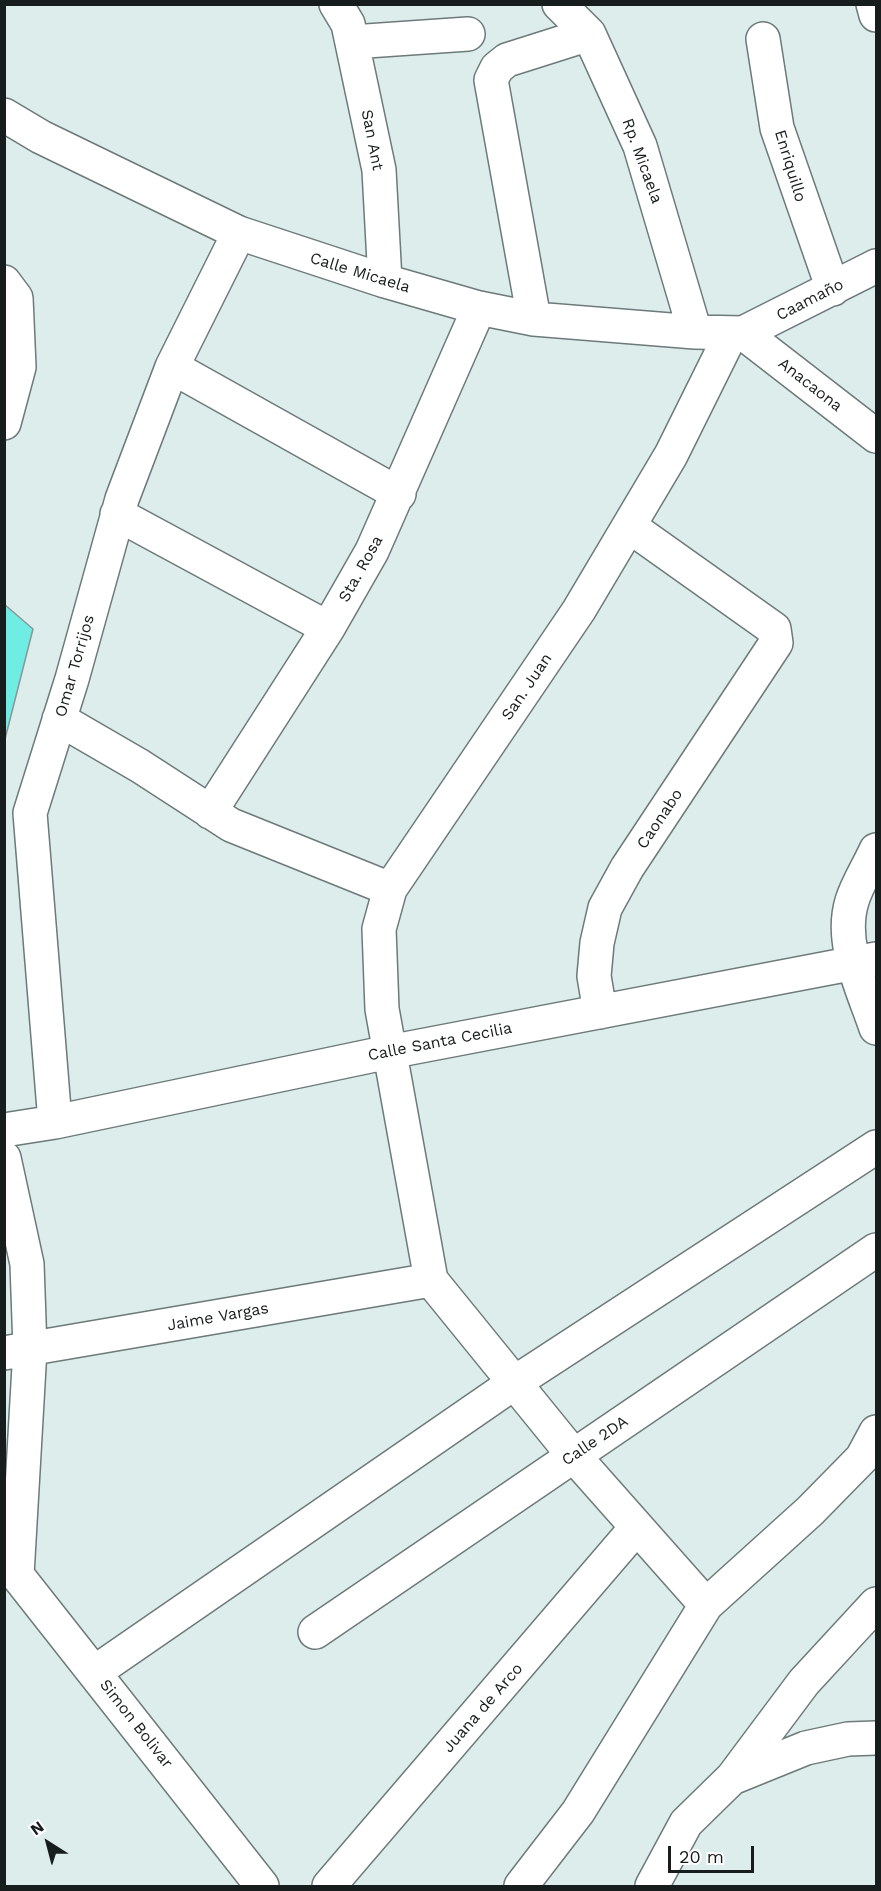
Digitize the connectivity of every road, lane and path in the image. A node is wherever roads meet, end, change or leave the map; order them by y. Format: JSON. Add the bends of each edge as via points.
{"nodes":[{"id":1,"x":336,"y":4,"type":"edge"},
{"id":2,"x":559,"y":4,"type":"edge"},
{"id":3,"x":873,"y":4,"type":"edge"},
{"id":4,"x":876,"y":15,"type":"edge"},
{"id":5,"x":468,"y":34,"type":"dead end"},
{"id":6,"x":589,"y":34,"type":"junction"},
{"id":7,"x":763,"y":39,"type":"dead end"},
{"id":8,"x":352,"y":42,"type":"junction"},
{"id":9,"x":4,"y":115,"type":"edge"},
{"id":10,"x":238,"y":233,"type":"junction"},
{"id":11,"x":876,"y":266,"type":"edge"},
{"id":12,"x":385,"y":281,"type":"junction"},
{"id":13,"x":4,"y":282,"type":"edge"},
{"id":14,"x":833,"y":289,"type":"junction"},
{"id":15,"x":479,"y":308,"type":"junction"},
{"id":16,"x":534,"y":319,"type":"junction"},
{"id":17,"x":695,"y":332,"type":"junction"},
{"id":18,"x":737,"y":334,"type":"junction"},
{"id":19,"x":172,"y":367,"type":"junction"},
{"id":20,"x":4,"y":423,"type":"edge"},
{"id":21,"x":876,"y":436,"type":"edge"},
{"id":22,"x":399,"y":494,"type":"junction"},
{"id":23,"x":117,"y":514,"type":"junction"},
{"id":24,"x":629,"y":526,"type":"junction"},
{"id":25,"x":328,"y":627,"type":"junction"},
{"id":26,"x":59,"y":719,"type":"junction"},
{"id":27,"x":210,"y":812,"type":"junction"},
{"id":28,"x":876,"y":850,"type":"edge"},
{"id":29,"x":390,"y":889,"type":"junction"},
{"id":30,"x":865,"y":961,"type":"edge"},
{"id":31,"x":600,"y":1012,"type":"junction"},
{"id":32,"x":876,"y":1028,"type":"edge"},
{"id":33,"x":388,"y":1052,"type":"junction"},
{"id":34,"x":55,"y":1122,"type":"junction"},
{"id":35,"x":4,"y":1130,"type":"edge"},
{"id":36,"x":876,"y":1147,"type":"edge"},
{"id":37,"x":4,"y":1158,"type":"edge"},
{"id":38,"x":876,"y":1250,"type":"edge"},
{"id":39,"x":431,"y":1280,"type":"junction"},
{"id":40,"x":17,"y":1351,"type":"edge"},
{"id":41,"x":514,"y":1383,"type":"junction"},
{"id":42,"x":876,"y":1432,"type":"edge"},
{"id":43,"x":574,"y":1455,"type":"junction"},
{"id":44,"x":636,"y":1528,"type":"junction"},
{"id":45,"x":11,"y":1571,"type":"edge"},
{"id":46,"x":876,"y":1604,"type":"edge"},
{"id":47,"x":706,"y":1605,"type":"junction"},
{"id":48,"x":315,"y":1632,"type":"dead end"},
{"id":49,"x":94,"y":1672,"type":"junction"},
{"id":50,"x":876,"y":1738,"type":"edge"},
{"id":51,"x":732,"y":1778,"type":"junction"},
{"id":52,"x":262,"y":1887,"type":"edge"},
{"id":53,"x":329,"y":1887,"type":"edge"},
{"id":54,"x":521,"y":1887,"type":"edge"},
{"id":55,"x":652,"y":1887,"type":"edge"}],
"edges":[{"from":1,"to":8,"type":"street","name":"San Ant","via":[[348,24]]},
{"from":2,"to":6,"type":"street","name":"Rp. Micaela"},
{"from":3,"to":4,"type":"street"},
{"from":5,"to":8,"type":"street"},
{"from":6,"to":16,"type":"street","via":[[507,60],[491,80]]},
{"from":6,"to":17,"type":"street","name":"Rp. Micaela","via":[[640,146]]},
{"from":7,"to":14,"type":"street","name":"Enriquillo","via":[[777,128]]},
{"from":8,"to":12,"type":"street","name":"San Ant","via":[[379,170]]},
{"from":9,"to":10,"type":"street","name":"Calle Micaela"},
{"from":10,"to":12,"type":"street","name":"Calle Micaela"},
{"from":10,"to":19,"type":"street","name":"Omar Torrijos"},
{"from":11,"to":14,"type":"street","name":"Caamaño"},
{"from":12,"to":15,"type":"street","name":"Calle Micaela"},
{"from":13,"to":20,"type":"street","via":[[16,298],[19,367]]},
{"from":14,"to":18,"type":"street","name":"Caamaño"},
{"from":15,"to":16,"type":"street","name":"Calle Micaela"},
{"from":15,"to":22,"type":"street","name":"Sta. Rosa"},
{"from":16,"to":17,"type":"street","name":"Calle Micaela"},
{"from":17,"to":18,"type":"street","name":"Calle Micaela"},
{"from":18,"to":21,"type":"street","name":"Anacaona"},
{"from":18,"to":24,"type":"street","name":"San. Juan"},
{"from":19,"to":22,"type":"street"},
{"from":19,"to":23,"type":"street","name":"Omar Torrijos"},
{"from":22,"to":25,"type":"street","name":"Sta. Rosa","via":[[372,551]]},
{"from":23,"to":25,"type":"street"},
{"from":23,"to":26,"type":"street","name":"Omar Torrijos"},
{"from":24,"to":29,"type":"street","name":"San. Juan","via":[[579,610]]},
{"from":24,"to":31,"type":"street","name":"Caonabo","via":[[774,629],[776,643],[627,868],[605,908],[594,976]]},
{"from":25,"to":27,"type":"street","name":"Sta. Rosa"},
{"from":26,"to":27,"type":"street"},
{"from":26,"to":34,"type":"street","name":"Omar Torrijos","via":[[30,813]]},
{"from":27,"to":29,"type":"street","via":[[231,825]]},
{"from":28,"to":30,"type":"street","via":[[852,901],[848,927]]},
{"from":29,"to":33,"type":"street","name":"San. Juan","via":[[379,929],[379,977]]},
{"from":30,"to":31,"type":"street","name":"Calle Santa Cecilia"},
{"from":30,"to":32,"type":"street"},
{"from":31,"to":33,"type":"street","name":"Calle Santa Cecilia"},
{"from":33,"to":34,"type":"street","name":"Calle Santa Cecilia"},
{"from":33,"to":39,"type":"street","name":"San. Juan"},
{"from":34,"to":35,"type":"street","name":"Calle Santa Cecilia"},
{"from":36,"to":41,"type":"street"},
{"from":37,"to":40,"type":"street","via":[[27,1264]]},
{"from":38,"to":43,"type":"street","name":"Calle 2DA"},
{"from":39,"to":40,"type":"street","name":"Jaime Vargas"},
{"from":39,"to":41,"type":"street"},
{"from":40,"to":45,"type":"street"},
{"from":41,"to":43,"type":"street"},
{"from":41,"to":49,"type":"street"},
{"from":42,"to":47,"type":"street","via":[[862,1458],[840,1481]]},
{"from":43,"to":44,"type":"street"},
{"from":43,"to":48,"type":"street","name":"Calle 2DA"},
{"from":44,"to":47,"type":"street"},
{"from":44,"to":53,"type":"street","name":"Juana de Arco"},
{"from":45,"to":49,"type":"street","name":"Simon Bolivar"},
{"from":46,"to":51,"type":"street","via":[[804,1682]]},
{"from":47,"to":54,"type":"street","via":[[578,1812]]},
{"from":49,"to":52,"type":"street","name":"Simon Bolivar"},
{"from":50,"to":51,"type":"street","via":[[848,1738],[806,1748]]},
{"from":51,"to":55,"type":"street","via":[[686,1822]]}]}
